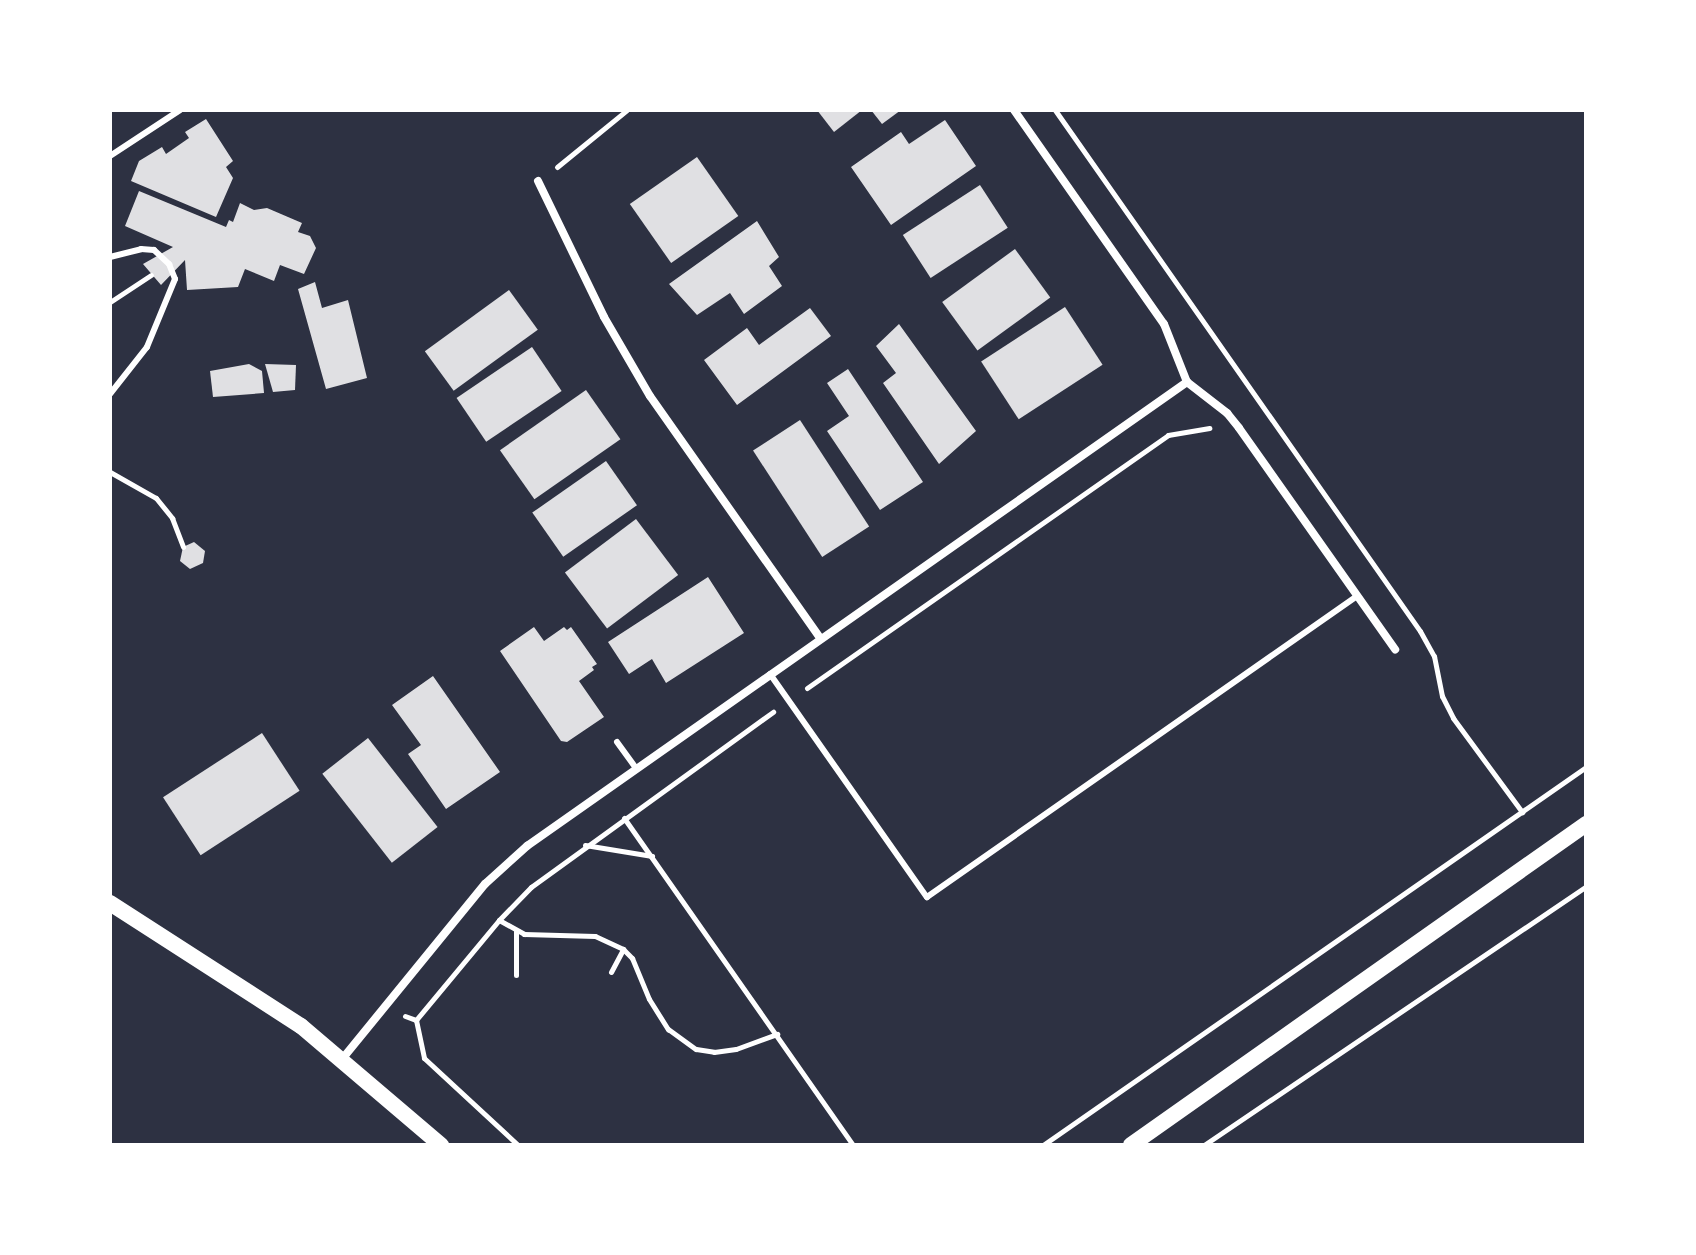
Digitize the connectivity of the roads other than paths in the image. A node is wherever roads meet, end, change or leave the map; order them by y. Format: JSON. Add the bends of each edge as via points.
{"nodes":[{"id":1,"x":180,"y":110,"type":"edge"},
{"id":2,"x":1014,"y":110,"type":"edge"},
{"id":3,"x":110,"y":156,"type":"edge"},
{"id":4,"x":538,"y":181,"type":"road end"},
{"id":5,"x":110,"y":257,"type":"edge"},
{"id":6,"x":1187,"y":382,"type":"junction"},
{"id":7,"x":110,"y":394,"type":"edge"},
{"id":8,"x":1357,"y":596,"type":"junction"},
{"id":9,"x":820,"y":638,"type":"junction"},
{"id":10,"x":1395,"y":649,"type":"dead end"},
{"id":11,"x":770,"y":674,"type":"junction"},
{"id":12,"x":617,"y":742,"type":"dead end"},
{"id":13,"x":636,"y":768,"type":"junction"},
{"id":14,"x":1586,"y":824,"type":"edge"},
{"id":15,"x":110,"y":903,"type":"edge"},
{"id":16,"x":343,"y":1058,"type":"junction"},
{"id":17,"x":441,"y":1145,"type":"edge"},
{"id":18,"x":1131,"y":1145,"type":"edge"}],
"edges":[{"from":1,"to":3,"type":"lane"},
{"from":2,"to":6,"type":"street","via":[[1164,324]]},
{"from":4,"to":9,"type":"street","via":[[604,317],[650,396]]},
{"from":5,"to":7,"type":"lane","via":[[154,250],[167,261],[175,279],[139,361]]},
{"from":6,"to":8,"type":"street","via":[[1227,413]]},
{"from":6,"to":9,"type":"street"},
{"from":8,"to":10,"type":"street"},
{"from":8,"to":11,"type":"lane","via":[[927,897]]},
{"from":9,"to":11,"type":"street"},
{"from":11,"to":13,"type":"street"},
{"from":12,"to":13,"type":"lane"},
{"from":13,"to":16,"type":"street","via":[[505,864]]},
{"from":14,"to":18,"type":"main road"},
{"from":15,"to":16,"type":"main road","via":[[264,999]]},
{"from":16,"to":17,"type":"main road"}]}
